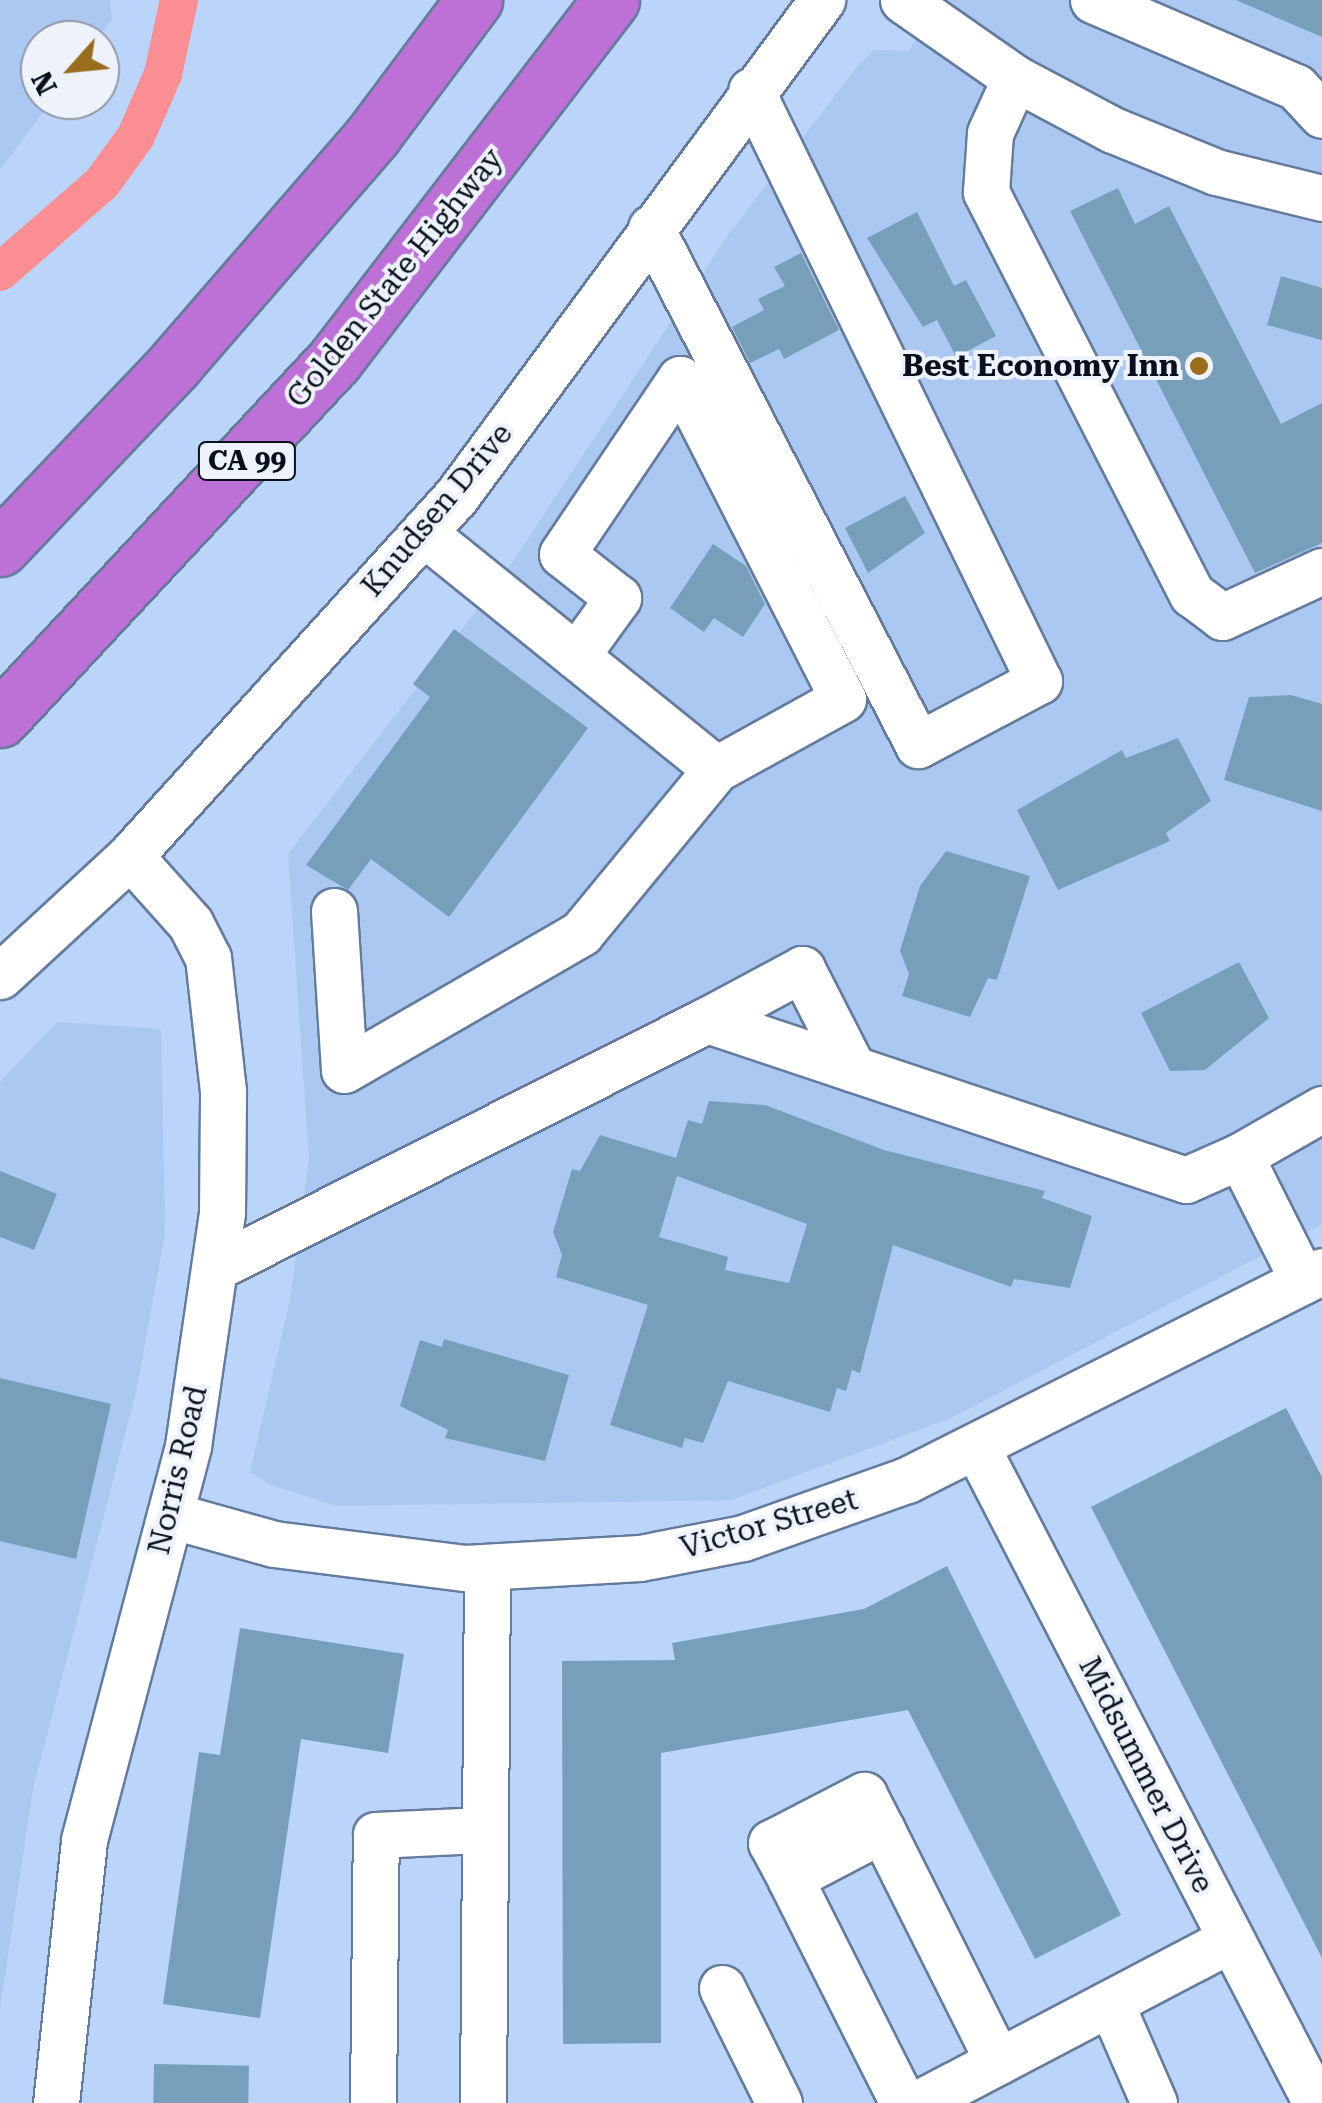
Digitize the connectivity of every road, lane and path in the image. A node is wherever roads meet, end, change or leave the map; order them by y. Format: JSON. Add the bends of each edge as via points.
{"nodes":[{"id":1,"x":474,"y":0,"type":"edge"},
{"id":2,"x":611,"y":0,"type":"edge"},
{"id":3,"x":822,"y":0,"type":"edge"},
{"id":4,"x":903,"y":0,"type":"edge"},
{"id":5,"x":1094,"y":0,"type":"edge"},
{"id":6,"x":1016,"y":78,"type":"junction"},
{"id":7,"x":751,"y":90,"type":"junction"},
{"id":8,"x":1322,"y":115,"type":"edge"},
{"id":9,"x":1322,"y":198,"type":"edge"},
{"id":10,"x":651,"y":228,"type":"junction"},
{"id":11,"x":423,"y":533,"type":"junction"},
{"id":12,"x":0,"y":548,"type":"edge"},
{"id":13,"x":1322,"y":572,"type":"edge"},
{"id":14,"x":576,"y":656,"type":"junction"},
{"id":15,"x":0,"y":718,"type":"edge"},
{"id":16,"x":716,"y":769,"type":"junction"},
{"id":17,"x":130,"y":856,"type":"junction"},
{"id":18,"x":334,"y":911,"type":"dead end"},
{"id":19,"x":0,"y":976,"type":"edge"},
{"id":20,"x":708,"y":1020,"type":"junction"},
{"id":21,"x":853,"y":1069,"type":"junction"},
{"id":22,"x":1322,"y":1110,"type":"edge"},
{"id":23,"x":1240,"y":1156,"type":"junction"},
{"id":24,"x":216,"y":1267,"type":"junction"},
{"id":25,"x":1313,"y":1276,"type":"edge"},
{"id":26,"x":976,"y":1446,"type":"junction"},
{"id":27,"x":170,"y":1515,"type":"junction"},
{"id":28,"x":487,"y":1568,"type":"junction"},
{"id":29,"x":484,"y":1830,"type":"junction"},
{"id":30,"x":1231,"y":1939,"type":"junction"},
{"id":31,"x":722,"y":1988,"type":"dead end"},
{"id":32,"x":1110,"y":2004,"type":"junction"},
{"id":33,"x":998,"y":2062,"type":"junction"},
{"id":34,"x":56,"y":2103,"type":"edge"},
{"id":35,"x":373,"y":2103,"type":"edge"},
{"id":36,"x":483,"y":2103,"type":"edge"},
{"id":37,"x":779,"y":2103,"type":"edge"},
{"id":38,"x":904,"y":2103,"type":"edge"},
{"id":39,"x":919,"y":2103,"type":"edge"},
{"id":40,"x":1154,"y":2103,"type":"edge"},
{"id":41,"x":1316,"y":2103,"type":"edge"}],
"edges":[{"from":1,"to":12,"type":"highway","via":[[372,135],[174,366]]},
{"from":2,"to":15,"type":"highway","name":"Golden State Highway","number":"CA 99","via":[[334,361]]},
{"from":3,"to":7,"type":"street","name":"Knudsen Drive"},
{"from":4,"to":6,"type":"street"},
{"from":5,"to":8,"type":"street","via":[[1296,86]]},
{"from":6,"to":9,"type":"street","via":[[1216,172]]},
{"from":6,"to":13,"type":"street","via":[[990,133],[986,192],[1192,594],[1222,617]]},
{"from":7,"to":10,"type":"street","name":"Knudsen Drive"},
{"from":7,"to":10,"type":"street","via":[[1039,681],[918,745]]},
{"from":10,"to":11,"type":"street","name":"Knudsen Drive"},
{"from":11,"to":14,"type":"street"},
{"from":11,"to":17,"type":"street","name":"Knudsen Drive"},
{"from":14,"to":16,"type":"street"},
{"from":14,"to":16,"type":"street","via":[[618,598],[562,554],[680,380],[842,699]]},
{"from":16,"to":18,"type":"street","via":[[581,933],[344,1070]]},
{"from":17,"to":19,"type":"street","name":"Knudsen Drive"},
{"from":17,"to":24,"type":"street","name":"Norris Road","via":[[190,922],[216,989]]},
{"from":20,"to":21,"type":"street"},
{"from":20,"to":21,"type":"street","via":[[802,969]]},
{"from":20,"to":24,"type":"street"},
{"from":21,"to":23,"type":"street","via":[[1186,1180]]},
{"from":22,"to":23,"type":"street"},
{"from":23,"to":25,"type":"street"},
{"from":24,"to":27,"type":"street","name":"Norris Road"},
{"from":25,"to":26,"type":"street","name":"Victor Street"},
{"from":26,"to":28,"type":"street","name":"Victor Street","via":[[826,1512],[742,1538],[640,1558]]},
{"from":26,"to":30,"type":"street","name":"Midsummer Drive"},
{"from":27,"to":28,"type":"street","name":"Victor Street","via":[[274,1544]]},
{"from":27,"to":34,"type":"street","name":"Norris Road","via":[[84,1840]]},
{"from":28,"to":29,"type":"street"},
{"from":29,"to":35,"type":"street","via":[[376,1835]]},
{"from":29,"to":36,"type":"street"},
{"from":30,"to":32,"type":"street"},
{"from":30,"to":41,"type":"street","name":"Midsummer Drive"},
{"from":31,"to":37,"type":"street"},
{"from":32,"to":33,"type":"street"},
{"from":32,"to":40,"type":"street"},
{"from":33,"to":38,"type":"street","via":[[882,1830],[790,1878]]},
{"from":33,"to":39,"type":"street"}]}
